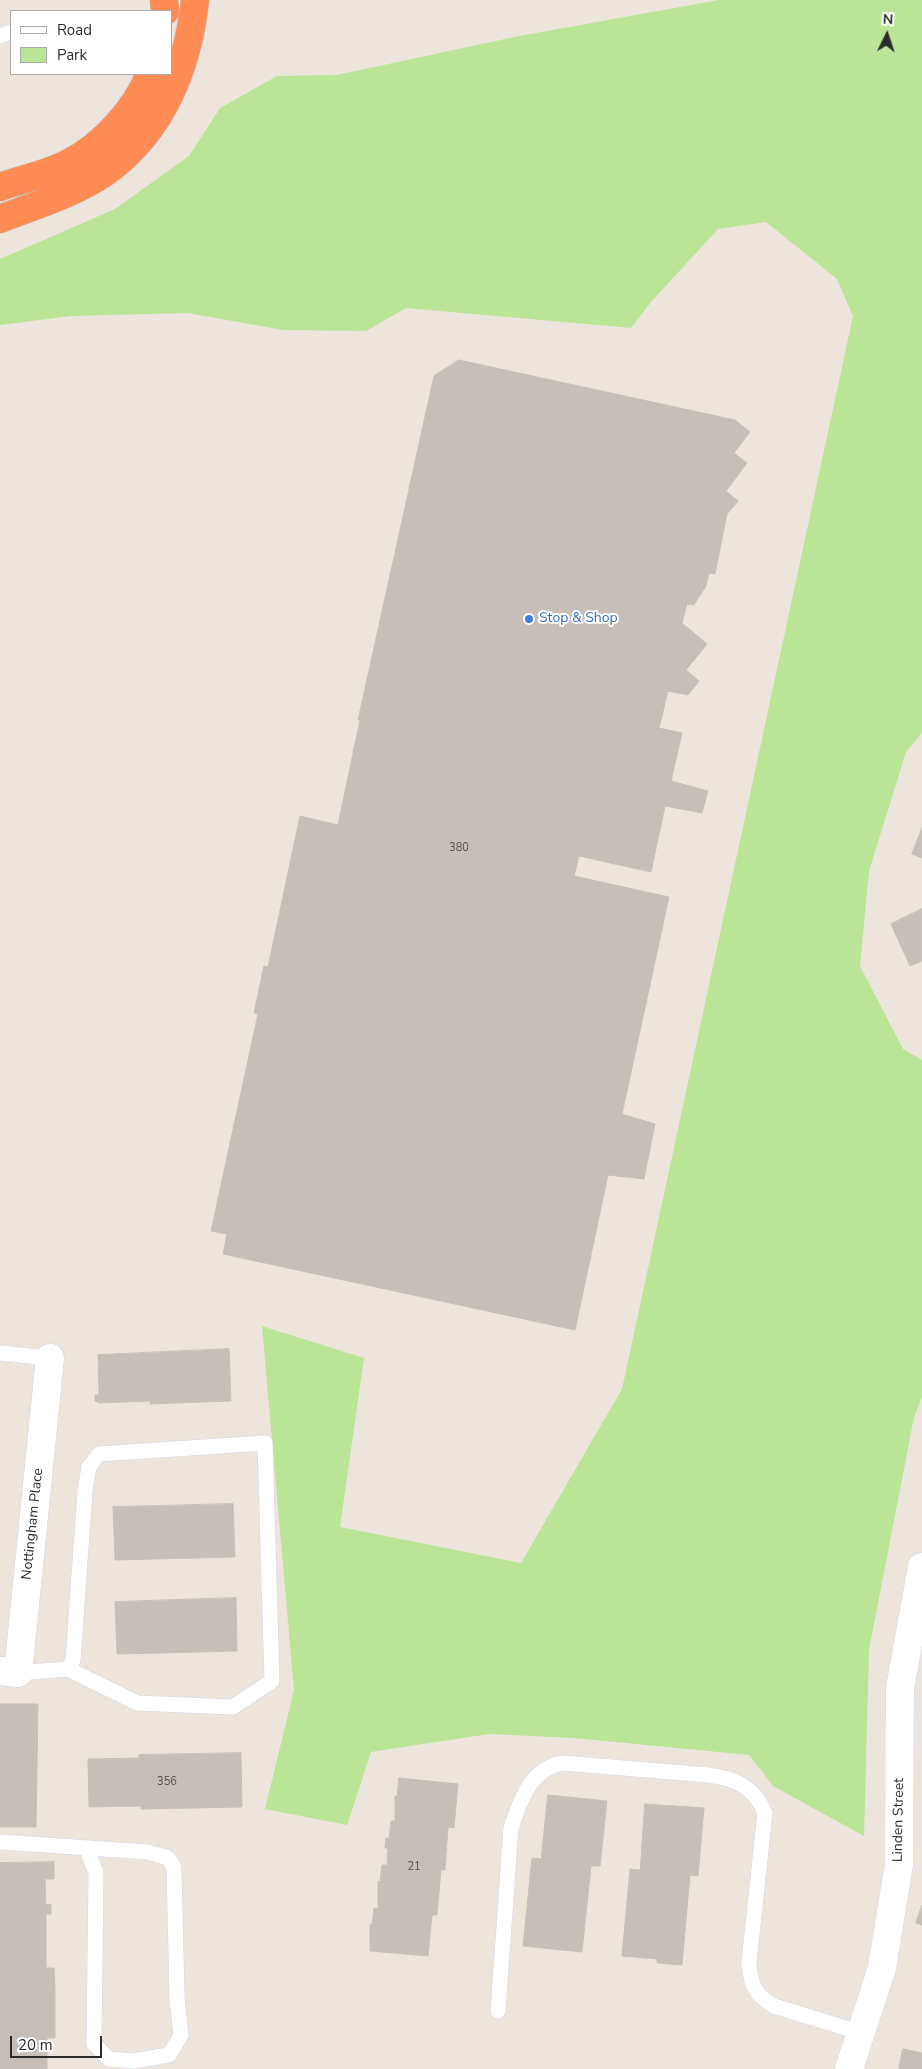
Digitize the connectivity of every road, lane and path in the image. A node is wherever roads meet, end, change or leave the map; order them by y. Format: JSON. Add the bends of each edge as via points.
{"nodes":[{"id":1,"x":195,"y":0,"type":"edge"},
{"id":2,"x":149,"y":75,"type":"edge"},
{"id":3,"x":0,"y":187,"type":"edge"},
{"id":4,"x":0,"y":219,"type":"edge"},
{"id":5,"x":0,"y":1353,"type":"edge"},
{"id":6,"x":50,"y":1358,"type":"joint"},
{"id":7,"x":922,"y":1567,"type":"edge"},
{"id":8,"x":68,"y":1669,"type":"junction"},
{"id":9,"x":9,"y":1672,"type":"edge"},
{"id":10,"x":0,"y":1842,"type":"edge"},
{"id":11,"x":87,"y":1849,"type":"junction"},
{"id":12,"x":498,"y":2011,"type":"dead end"},
{"id":13,"x":862,"y":2033,"type":"junction"},
{"id":14,"x":849,"y":2069,"type":"edge"}],
"edges":[{"from":1,"to":4,"type":"highway","via":[[191,33],[174,87],[144,138],[107,171],[55,198]]},
{"from":2,"to":3,"type":"highway","via":[[124,120],[70,163]]},
{"from":5,"to":6,"type":"lane"},
{"from":6,"to":9,"type":"street","name":"Nottingham Place"},
{"from":7,"to":13,"type":"street","name":"Linden Street","via":[[900,1688],[899,1864],[882,1968]]},
{"from":8,"to":8,"type":"lane","via":[[137,1703],[233,1707],[272,1680],[265,1443],[99,1454],[89,1466],[85,1492],[73,1660]]},
{"from":8,"to":9,"type":"lane"},
{"from":10,"to":11,"type":"lane"},
{"from":11,"to":11,"type":"lane","via":[[96,1872],[94,2044],[109,2059],[133,2062],[169,2055],[181,2036],[174,1867],[168,1858],[148,1852]]},
{"from":12,"to":13,"type":"lane","via":[[511,1828],[535,1776],[550,1765],[563,1763],[729,1777],[744,1785],[762,1804],[765,1813],[749,1962],[755,1991],[774,2006]]},
{"from":13,"to":14,"type":"street","name":"Linden Street"}]}
